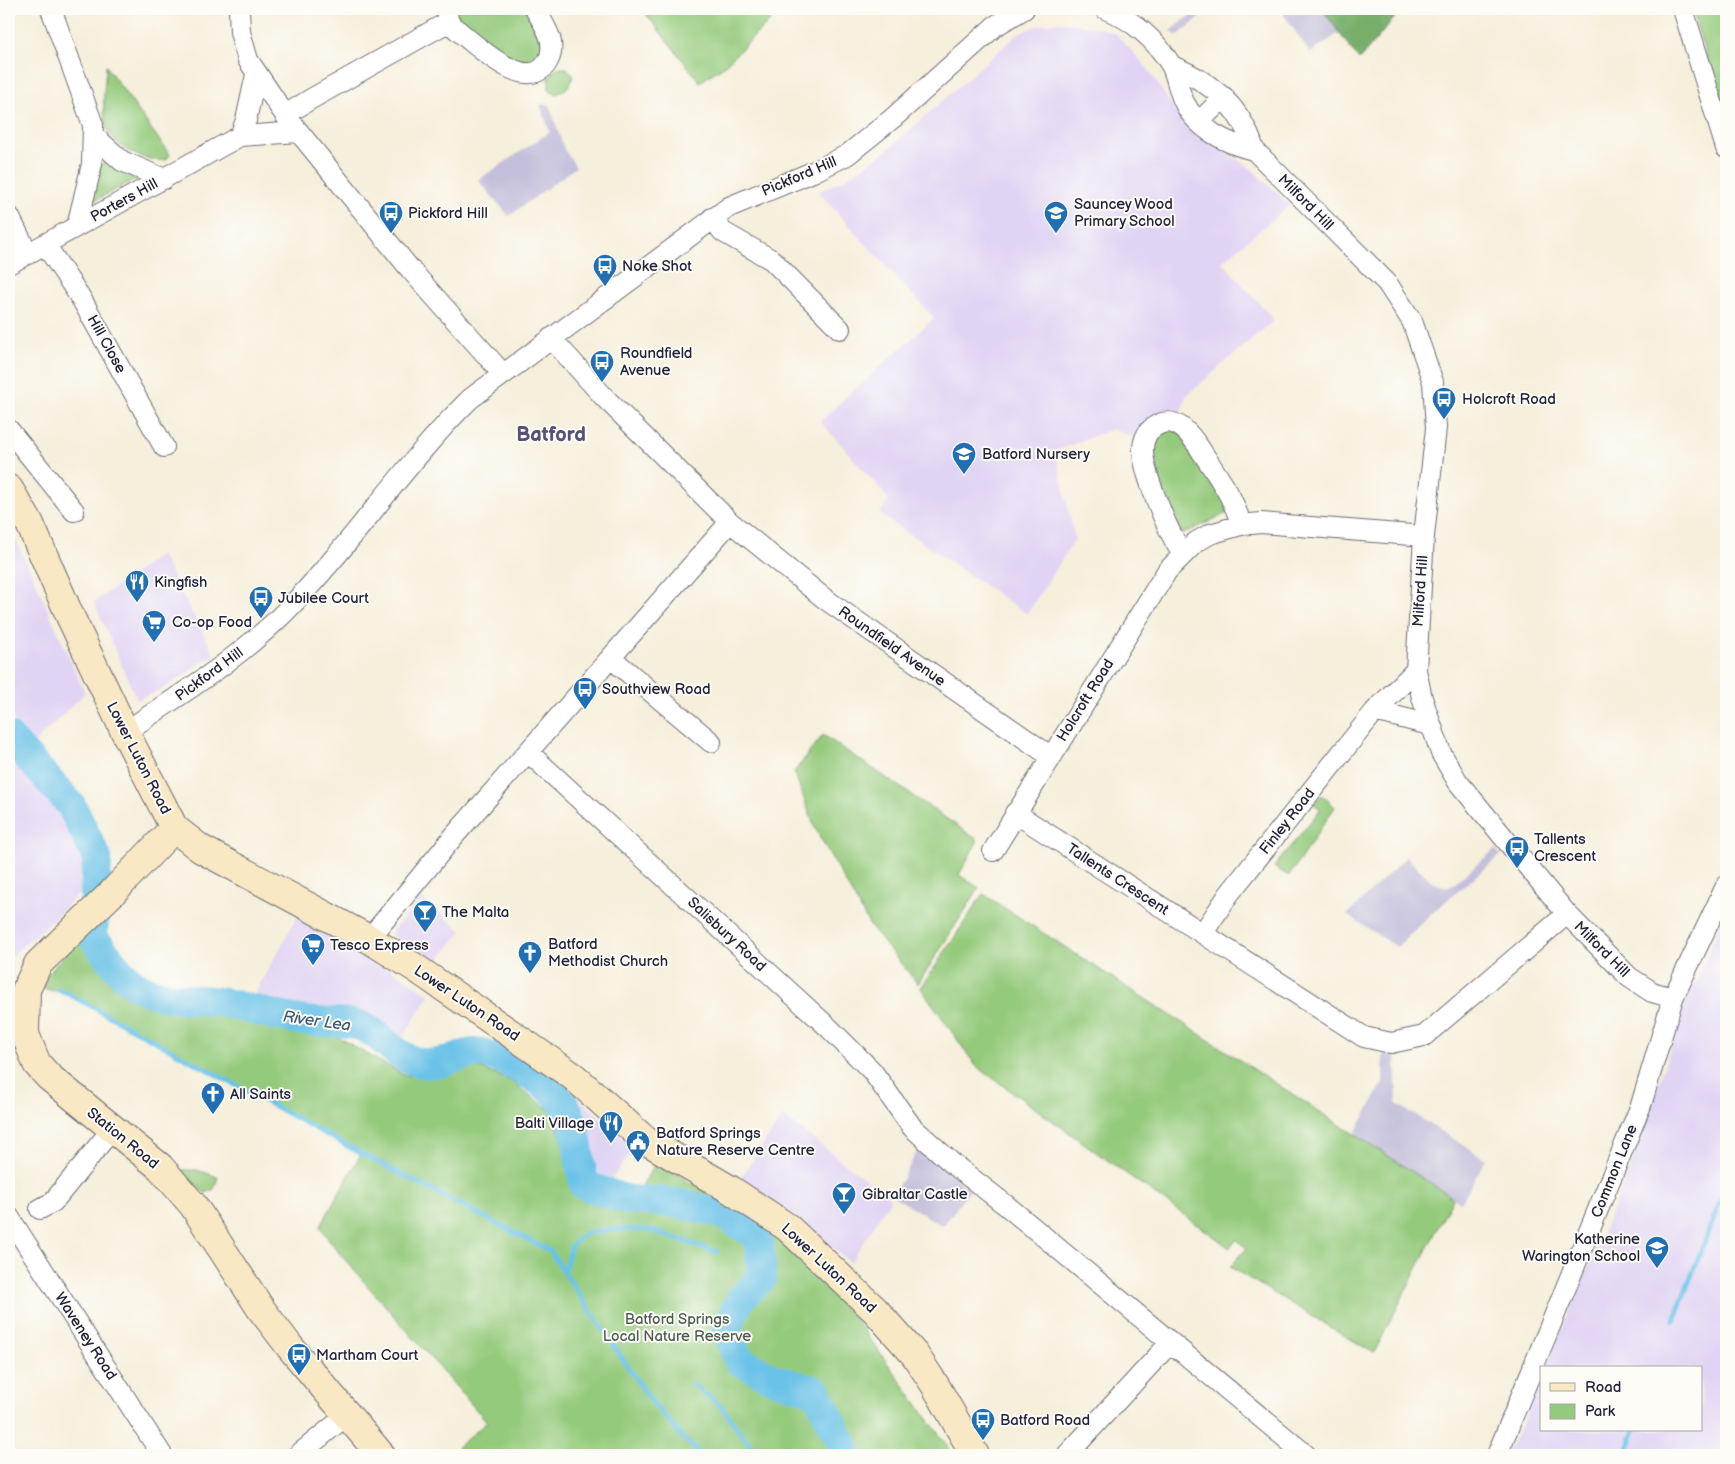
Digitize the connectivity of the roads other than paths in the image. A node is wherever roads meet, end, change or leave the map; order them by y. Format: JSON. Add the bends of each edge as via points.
{"nodes":[{"id":1,"x":51,"y":9,"type":"edge"},
{"id":2,"x":239,"y":9,"type":"edge"},
{"id":3,"x":535,"y":9,"type":"edge"},
{"id":4,"x":1024,"y":9,"type":"edge"},
{"id":5,"x":1105,"y":9,"type":"edge"},
{"id":6,"x":1683,"y":9,"type":"edge"},
{"id":7,"x":447,"y":15,"type":"edge"},
{"id":8,"x":1172,"y":66,"type":"junction"},
{"id":9,"x":256,"y":75,"type":"junction"},
{"id":10,"x":1224,"y":97,"type":"junction"},
{"id":11,"x":285,"y":115,"type":"junction"},
{"id":12,"x":1199,"y":122,"type":"junction"},
{"id":13,"x":299,"y":132,"type":"junction"},
{"id":14,"x":240,"y":136,"type":"junction"},
{"id":15,"x":94,"y":137,"type":"junction"},
{"id":16,"x":1726,"y":148,"type":"edge"},
{"id":17,"x":1254,"y":150,"type":"junction"},
{"id":18,"x":164,"y":179,"type":"junction"},
{"id":19,"x":9,"y":216,"type":"edge"},
{"id":20,"x":712,"y":218,"type":"junction"},
{"id":21,"x":77,"y":226,"type":"junction"},
{"id":22,"x":36,"y":249,"type":"junction"},
{"id":23,"x":9,"y":264,"type":"edge"},
{"id":24,"x":840,"y":329,"type":"dead end"},
{"id":25,"x":551,"y":338,"type":"junction"},
{"id":26,"x":503,"y":374,"type":"junction"},
{"id":27,"x":9,"y":430,"type":"edge"},
{"id":28,"x":164,"y":447,"type":"dead end"},
{"id":29,"x":9,"y":489,"type":"edge"},
{"id":30,"x":74,"y":511,"type":"dead end"},
{"id":31,"x":730,"y":522,"type":"junction"},
{"id":32,"x":1241,"y":525,"type":"junction"},
{"id":33,"x":1424,"y":536,"type":"junction"},
{"id":34,"x":1182,"y":553,"type":"junction"},
{"id":35,"x":611,"y":658,"type":"junction"},
{"id":36,"x":1416,"y":670,"type":"junction"},
{"id":37,"x":1375,"y":711,"type":"junction"},
{"id":38,"x":1430,"y":725,"type":"junction"},
{"id":39,"x":124,"y":732,"type":"junction"},
{"id":40,"x":711,"y":742,"type":"dead end"},
{"id":41,"x":529,"y":752,"type":"junction"},
{"id":42,"x":1050,"y":756,"type":"junction"},
{"id":43,"x":1016,"y":813,"type":"junction"},
{"id":44,"x":174,"y":828,"type":"junction"},
{"id":45,"x":993,"y":851,"type":"dead end"},
{"id":46,"x":1726,"y":886,"type":"edge"},
{"id":47,"x":1567,"y":914,"type":"junction"},
{"id":48,"x":1203,"y":934,"type":"junction"},
{"id":49,"x":369,"y":939,"type":"junction"},
{"id":50,"x":1673,"y":998,"type":"junction"},
{"id":51,"x":16,"y":1016,"type":"edge"},
{"id":52,"x":112,"y":1128,"type":"junction"},
{"id":53,"x":40,"y":1209,"type":"dead end"},
{"id":54,"x":9,"y":1217,"type":"edge"},
{"id":55,"x":1170,"y":1343,"type":"junction"},
{"id":56,"x":347,"y":1415,"type":"junction"},
{"id":57,"x":155,"y":1452,"type":"edge"},
{"id":58,"x":298,"y":1455,"type":"edge"},
{"id":59,"x":381,"y":1455,"type":"edge"},
{"id":60,"x":975,"y":1455,"type":"edge"},
{"id":61,"x":1068,"y":1455,"type":"edge"},
{"id":62,"x":1306,"y":1455,"type":"edge"},
{"id":63,"x":1497,"y":1455,"type":"edge"}],
"edges":[{"from":1,"to":15,"type":"street","via":[[89,112]]},
{"from":2,"to":9,"type":"street","via":[[243,47]]},
{"from":3,"to":7,"type":"street","via":[[548,32],[552,49],[546,65],[535,73],[520,74],[510,70]]},
{"from":4,"to":20,"type":"street","name":"Pickford Hill","via":[[995,26],[847,155],[760,192]]},
{"from":5,"to":8,"type":"street","via":[[1130,20]]},
{"from":6,"to":16,"type":"street"},
{"from":7,"to":11,"type":"street"},
{"from":8,"to":10,"type":"street","via":[[1192,74]]},
{"from":8,"to":12,"type":"street","via":[[1185,104]]},
{"from":9,"to":11,"type":"street"},
{"from":9,"to":14,"type":"street"},
{"from":10,"to":12,"type":"street"},
{"from":10,"to":17,"type":"street","name":"Milford Hill","via":[[1238,113]]},
{"from":11,"to":13,"type":"street"},
{"from":12,"to":17,"type":"street","name":"Milford Hill","via":[[1214,134]]},
{"from":13,"to":14,"type":"street","name":"Porters Hill"},
{"from":13,"to":26,"type":"street","via":[[392,247]]},
{"from":14,"to":18,"type":"street","name":"Porters Hill"},
{"from":15,"to":18,"type":"street","via":[[122,161]]},
{"from":15,"to":21,"type":"street","via":[[92,164]]},
{"from":17,"to":33,"type":"street","name":"Milford Hill","via":[[1387,283],[1412,321],[1433,382],[1436,428]]},
{"from":18,"to":21,"type":"street","name":"Porters Hill"},
{"from":19,"to":22,"type":"street","name":"Hill Close"},
{"from":20,"to":24,"type":"street","via":[[723,232],[772,260]]},
{"from":20,"to":25,"type":"street","name":"Pickford Hill"},
{"from":21,"to":22,"type":"street","name":"Porters Hill"},
{"from":22,"to":23,"type":"street","name":"Porters Hill"},
{"from":22,"to":28,"type":"street","name":"Hill Close","via":[[82,300]]},
{"from":25,"to":26,"type":"street","name":"Pickford Hill"},
{"from":25,"to":31,"type":"street","name":"Roundfield Avenue","via":[[604,397]]},
{"from":26,"to":39,"type":"street","name":"Pickford Hill","via":[[440,428],[352,537],[288,609],[215,672]]},
{"from":27,"to":30,"type":"street"},
{"from":29,"to":39,"type":"main road","name":"Lower Luton Road","via":[[30,524]]},
{"from":31,"to":35,"type":"street"},
{"from":31,"to":42,"type":"street","name":"Roundfield Avenue","via":[[825,599]]},
{"from":32,"to":33,"type":"street","name":"Holcroft Road","via":[[1261,523]]},
{"from":32,"to":34,"type":"street","name":"Holcroft Road","via":[[1210,534]]},
{"from":32,"to":34,"type":"street","via":[[1234,500],[1188,433],[1178,425],[1162,423],[1147,434],[1144,459],[1168,530]]},
{"from":33,"to":36,"type":"street","name":"Milford Hill"},
{"from":34,"to":42,"type":"street","name":"Holcroft Road","via":[[1167,570]]},
{"from":35,"to":40,"type":"street"},
{"from":35,"to":41,"type":"street"},
{"from":36,"to":37,"type":"street","name":"Finley Road"},
{"from":36,"to":38,"type":"street","name":"Milford Hill"},
{"from":37,"to":38,"type":"street"},
{"from":37,"to":48,"type":"street","name":"Finley Road","via":[[1229,894]]},
{"from":38,"to":47,"type":"street","name":"Milford Hill","via":[[1458,782]]},
{"from":39,"to":44,"type":"main road","name":"Lower Luton Road"},
{"from":41,"to":49,"type":"street"},
{"from":41,"to":55,"type":"street","name":"Salisbury Road","via":[[830,1028],[872,1071],[912,1127]]},
{"from":42,"to":43,"type":"street","name":"Holcroft Road"},
{"from":43,"to":45,"type":"street","name":"Holcroft Road"},
{"from":43,"to":48,"type":"street","name":"Tallents Crescent"},
{"from":44,"to":49,"type":"main road","name":"Lower Luton Road","via":[[201,848]]},
{"from":44,"to":51,"type":"main road","name":"Station Road","via":[[38,964]]},
{"from":46,"to":50,"type":"street","name":"Common Lane"},
{"from":47,"to":48,"type":"street","name":"Tallents Crescent","via":[[1424,1036],[1391,1043],[1364,1038]]},
{"from":47,"to":50,"type":"street","name":"Milford Hill","via":[[1629,977],[1652,992]]},
{"from":49,"to":60,"type":"main road","name":"Lower Luton Road","via":[[574,1077],[645,1140],[787,1227],[875,1310],[915,1355]]},
{"from":50,"to":63,"type":"street","name":"Common Lane","via":[[1641,1105]]},
{"from":51,"to":52,"type":"main road","name":"Station Road","via":[[37,1064]]},
{"from":52,"to":53,"type":"street","via":[[53,1202]]},
{"from":52,"to":56,"type":"main road","name":"Station Road","via":[[160,1167],[193,1205],[261,1309]]},
{"from":54,"to":57,"type":"street","name":"Waveney Road"},
{"from":55,"to":61,"type":"street"},
{"from":55,"to":62,"type":"street"},
{"from":56,"to":58,"type":"street"},
{"from":56,"to":59,"type":"main road","name":"Station Road"}]}
